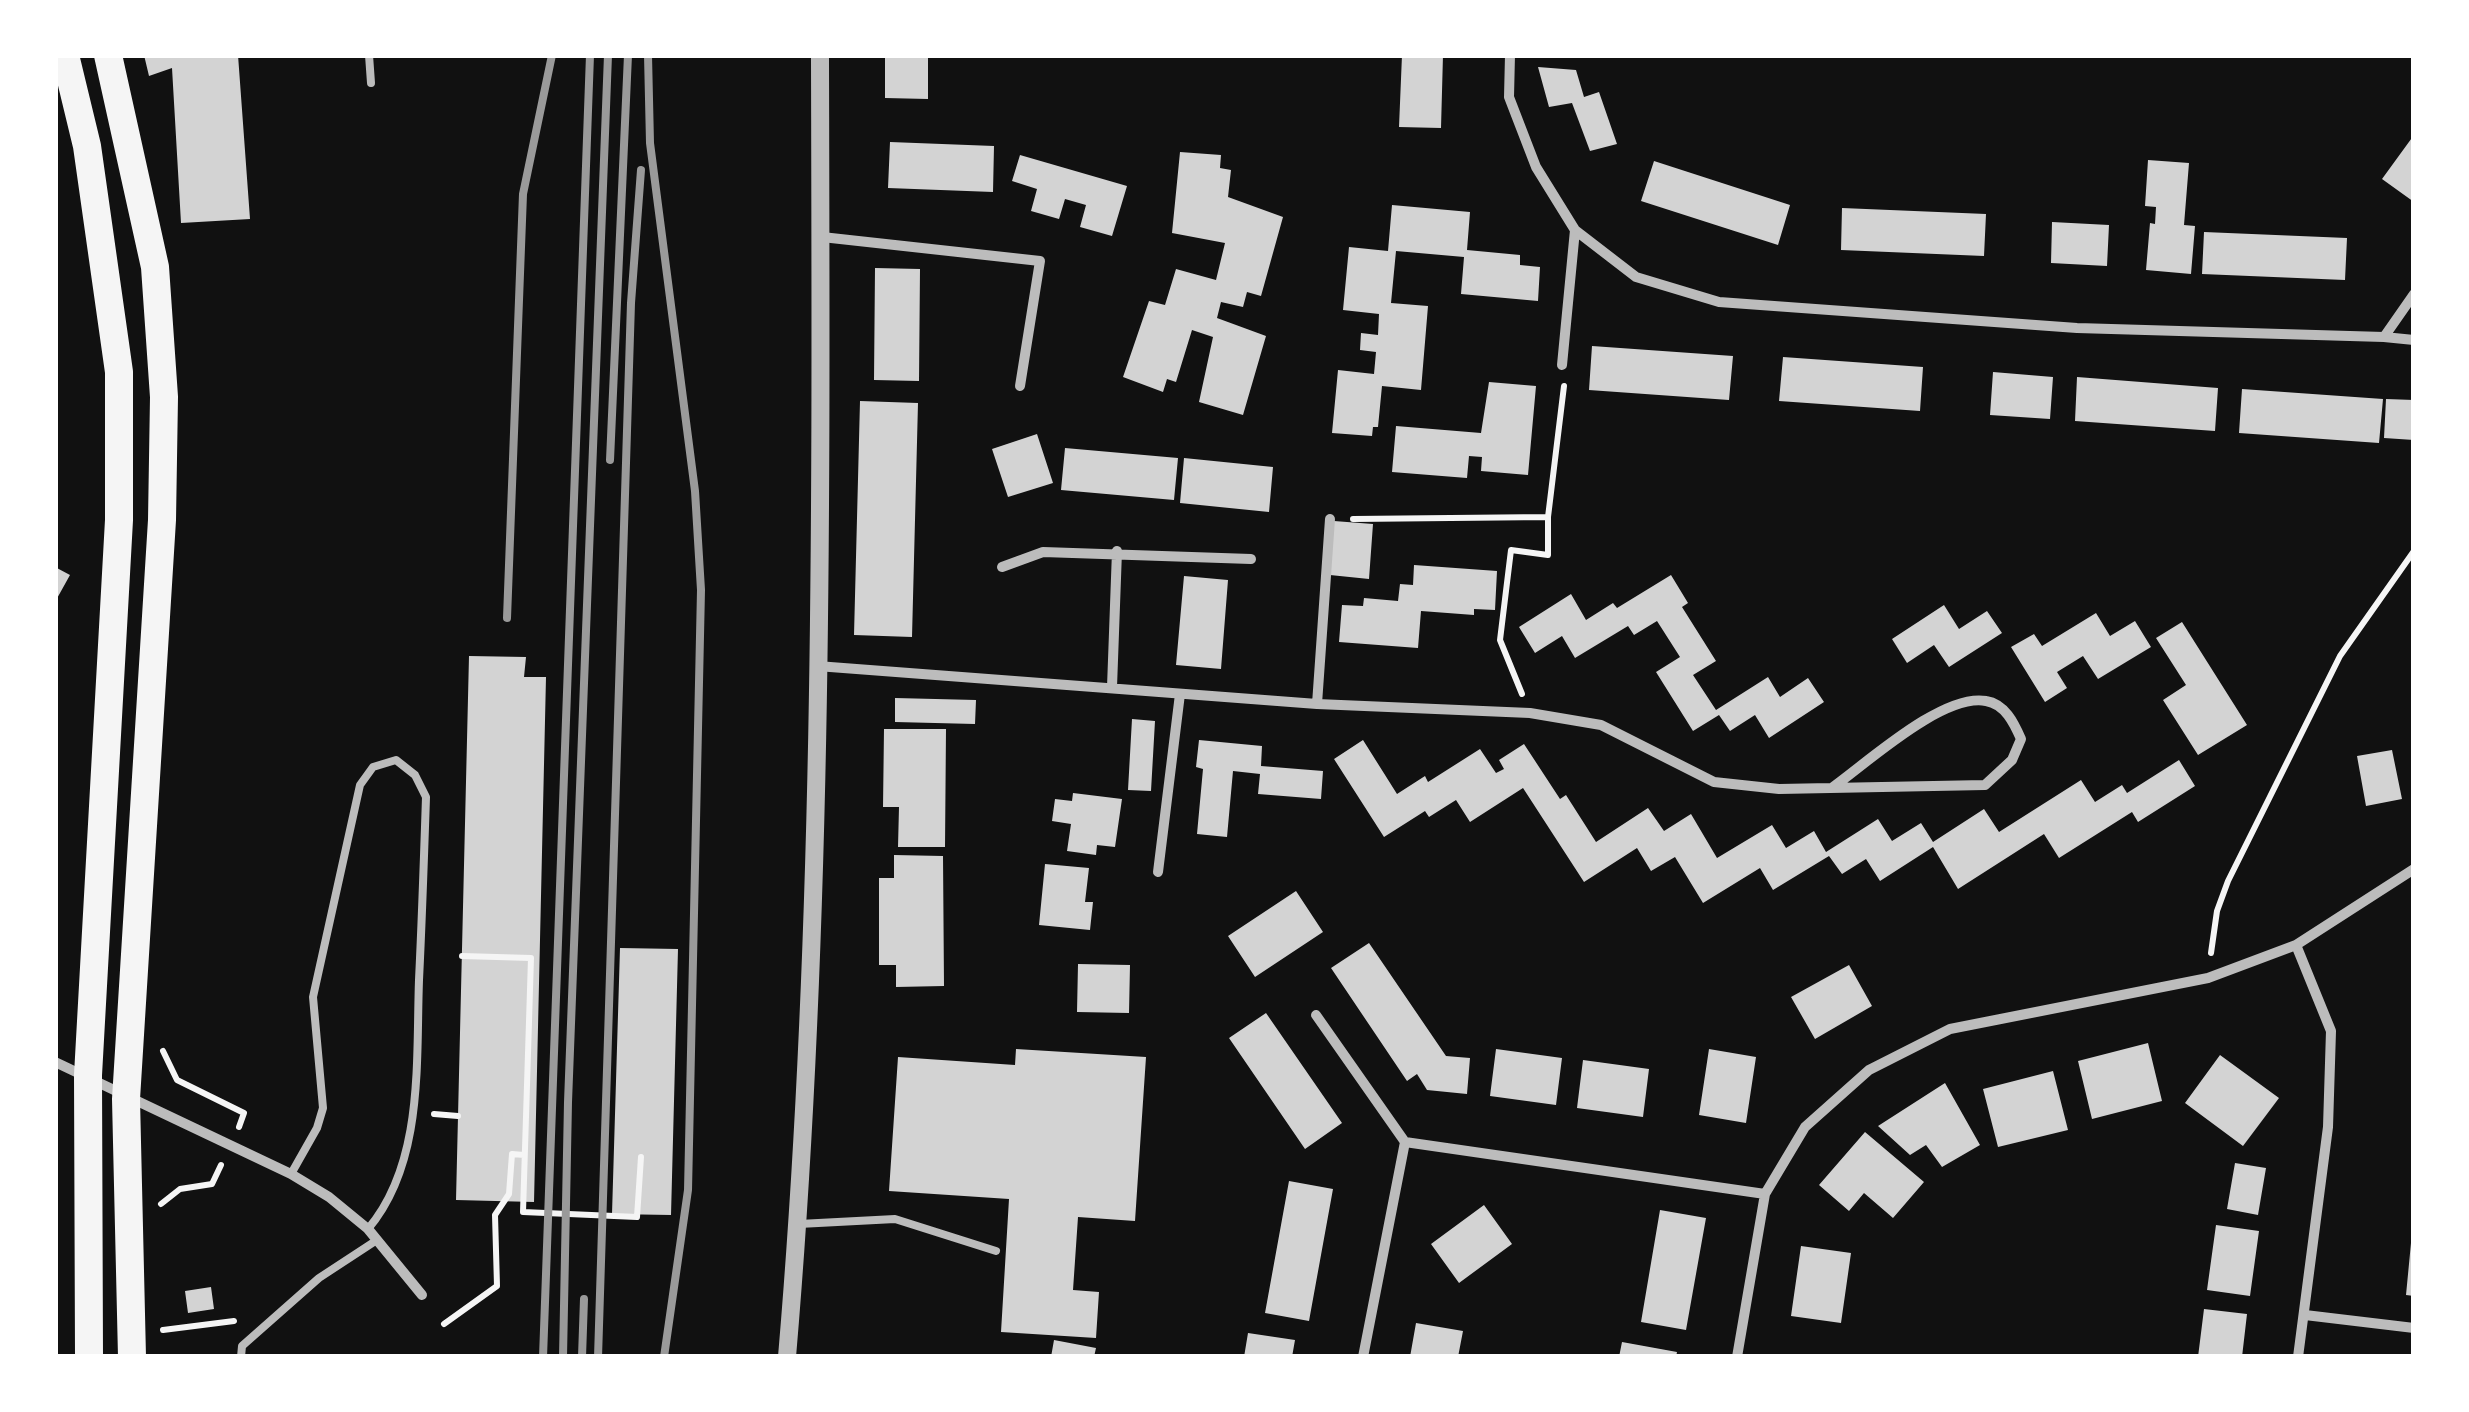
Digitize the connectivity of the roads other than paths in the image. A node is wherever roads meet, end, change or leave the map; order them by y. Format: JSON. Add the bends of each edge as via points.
{"nodes":[{"id":1,"x":65,"y":55,"type":"edge"},
{"id":2,"x":108,"y":55,"type":"edge"},
{"id":3,"x":369,"y":55,"type":"edge"},
{"id":4,"x":820,"y":55,"type":"edge"},
{"id":5,"x":1510,"y":55,"type":"edge"},
{"id":6,"x":372,"y":83,"type":"dead end"},
{"id":7,"x":1575,"y":230,"type":"junction"},
{"id":8,"x":822,"y":236,"type":"junction"},
{"id":9,"x":2414,"y":294,"type":"edge"},
{"id":10,"x":2384,"y":338,"type":"junction"},
{"id":11,"x":2414,"y":340,"type":"edge"},
{"id":12,"x":1562,"y":365,"type":"road end"},
{"id":13,"x":1020,"y":386,"type":"dead end"},
{"id":14,"x":1330,"y":519,"type":"road end"},
{"id":15,"x":1117,"y":551,"type":"junction"},
{"id":16,"x":1251,"y":558,"type":"dead end"},
{"id":17,"x":1002,"y":567,"type":"dead end"},
{"id":18,"x":816,"y":666,"type":"junction"},
{"id":19,"x":1112,"y":688,"type":"junction"},
{"id":20,"x":1180,"y":694,"type":"junction"},
{"id":21,"x":1317,"y":704,"type":"junction"},
{"id":22,"x":1833,"y":787,"type":"junction"},
{"id":23,"x":2414,"y":869,"type":"edge"},
{"id":24,"x":1158,"y":872,"type":"dead end"},
{"id":25,"x":2296,"y":946,"type":"junction"},
{"id":26,"x":1316,"y":1016,"type":"dead end"},
{"id":27,"x":55,"y":1062,"type":"edge"},
{"id":28,"x":88,"y":1075,"type":"junction"},
{"id":29,"x":126,"y":1099,"type":"junction"},
{"id":30,"x":1406,"y":1142,"type":"junction"},
{"id":31,"x":291,"y":1174,"type":"junction"},
{"id":32,"x":1765,"y":1194,"type":"junction"},
{"id":33,"x":798,"y":1224,"type":"junction"},
{"id":34,"x":368,"y":1229,"type":"junction"},
{"id":35,"x":376,"y":1240,"type":"junction"},
{"id":36,"x":996,"y":1251,"type":"dead end"},
{"id":37,"x":422,"y":1295,"type":"dead end"},
{"id":38,"x":2305,"y":1315,"type":"junction"},
{"id":39,"x":2414,"y":1328,"type":"edge"},
{"id":40,"x":132,"y":1345,"type":"edge"},
{"id":41,"x":89,"y":1357,"type":"edge"},
{"id":42,"x":241,"y":1357,"type":"edge"},
{"id":43,"x":787,"y":1357,"type":"edge"},
{"id":44,"x":1363,"y":1357,"type":"edge"},
{"id":45,"x":1738,"y":1357,"type":"edge"},
{"id":46,"x":2298,"y":1357,"type":"edge"}],
"edges":[{"from":1,"to":28,"type":"highway","via":[[93,184],[118,372],[119,520]]},
{"from":2,"to":29,"type":"highway","via":[[154,267],[164,397]]},
{"from":3,"to":6,"type":"lane"},
{"from":4,"to":8,"type":"street"},
{"from":5,"to":7,"type":"street","via":[[1508,97],[1536,168]]},
{"from":7,"to":10,"type":"street","via":[[1636,277],[1720,302],[2077,328]]},
{"from":7,"to":12,"type":"street"},
{"from":8,"to":13,"type":"street","via":[[1040,260]]},
{"from":8,"to":18,"type":"street"},
{"from":9,"to":10,"type":"street"},
{"from":10,"to":11,"type":"street"},
{"from":14,"to":21,"type":"street"},
{"from":15,"to":16,"type":"street"},
{"from":15,"to":17,"type":"street","via":[[1042,552]]},
{"from":15,"to":19,"type":"street"},
{"from":18,"to":19,"type":"street"},
{"from":18,"to":33,"type":"street","via":[[809,1068]]},
{"from":19,"to":20,"type":"street"},
{"from":20,"to":21,"type":"street"},
{"from":20,"to":24,"type":"street"},
{"from":21,"to":22,"type":"street","via":[[1530,714],[1601,725],[1714,782]]},
{"from":22,"to":22,"type":"street","via":[[1985,785],[2012,760],[2021,739],[2010,715],[1989,700],[1960,701]]},
{"from":23,"to":25,"type":"street"},
{"from":25,"to":32,"type":"street","via":[[2208,978],[1950,1029],[1869,1070],[1805,1127]]},
{"from":25,"to":38,"type":"street","via":[[2331,1031],[2328,1127]]},
{"from":26,"to":30,"type":"street"},
{"from":27,"to":28,"type":"street"},
{"from":28,"to":29,"type":"street"},
{"from":28,"to":41,"type":"highway"},
{"from":29,"to":31,"type":"street"},
{"from":29,"to":40,"type":"highway"},
{"from":30,"to":32,"type":"street"},
{"from":30,"to":44,"type":"street"},
{"from":31,"to":34,"type":"street"},
{"from":31,"to":34,"type":"lane","via":[[323,1108],[312,997],[360,785],[373,767],[396,760],[415,775],[426,797],[414,1112],[386,1209]]},
{"from":32,"to":45,"type":"street"},
{"from":33,"to":36,"type":"lane","via":[[895,1218]]},
{"from":33,"to":43,"type":"street"},
{"from":34,"to":35,"type":"street"},
{"from":35,"to":37,"type":"street"},
{"from":35,"to":42,"type":"lane","via":[[318,1278],[242,1346]]},
{"from":38,"to":39,"type":"street"},
{"from":38,"to":46,"type":"street"}]}
